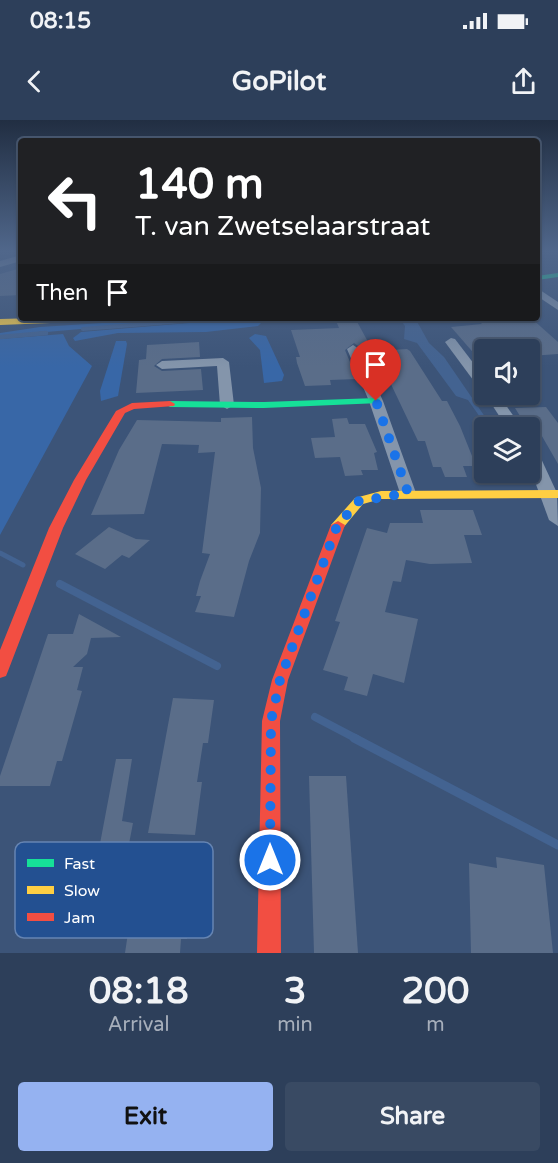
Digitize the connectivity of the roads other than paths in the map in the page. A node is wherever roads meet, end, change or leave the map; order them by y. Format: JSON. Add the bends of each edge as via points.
{"nodes":[{"id":1,"x":540,"y":293,"type":"edge"},
{"id":2,"x":558,"y":307,"type":"edge"},
{"id":3,"x":18,"y":314,"type":"edge"},
{"id":4,"x":0,"y":315,"type":"edge"},
{"id":5,"x":23,"y":321,"type":"edge"},
{"id":6,"x":0,"y":322,"type":"edge"},
{"id":7,"x":451,"y":342,"type":"dead end"},
{"id":8,"x":353,"y":349,"type":"dead end"},
{"id":9,"x":162,"y":365,"type":"dead end"},
{"id":10,"x":474,"y":372,"type":"edge"},
{"id":11,"x":376,"y":401,"type":"junction"},
{"id":12,"x":227,"y":405,"type":"junction"},
{"id":13,"x":540,"y":470,"type":"edge"},
{"id":14,"x":408,"y":493,"type":"junction"},
{"id":15,"x":554,"y":494,"type":"edge"},
{"id":16,"x":558,"y":520,"type":"edge"},
{"id":17,"x":0,"y":671,"type":"edge"},
{"id":18,"x":269,"y":953,"type":"edge"}],
"edges":[{"from":1,"to":2,"type":"street"},
{"from":3,"to":4,"type":"street"},
{"from":5,"to":6,"type":"street"},
{"from":7,"to":10,"type":"street"},
{"from":8,"to":11,"type":"street"},
{"from":9,"to":12,"type":"street","via":[[223,362]]},
{"from":11,"to":12,"type":"street"},
{"from":11,"to":14,"type":"street"},
{"from":12,"to":17,"type":"street","via":[[148,404],[132,406],[115,418],[56,528]]},
{"from":13,"to":15,"type":"street"},
{"from":14,"to":15,"type":"street"},
{"from":14,"to":18,"type":"street","via":[[359,501],[337,526],[280,680],[271,721]]},
{"from":15,"to":16,"type":"street"}]}
